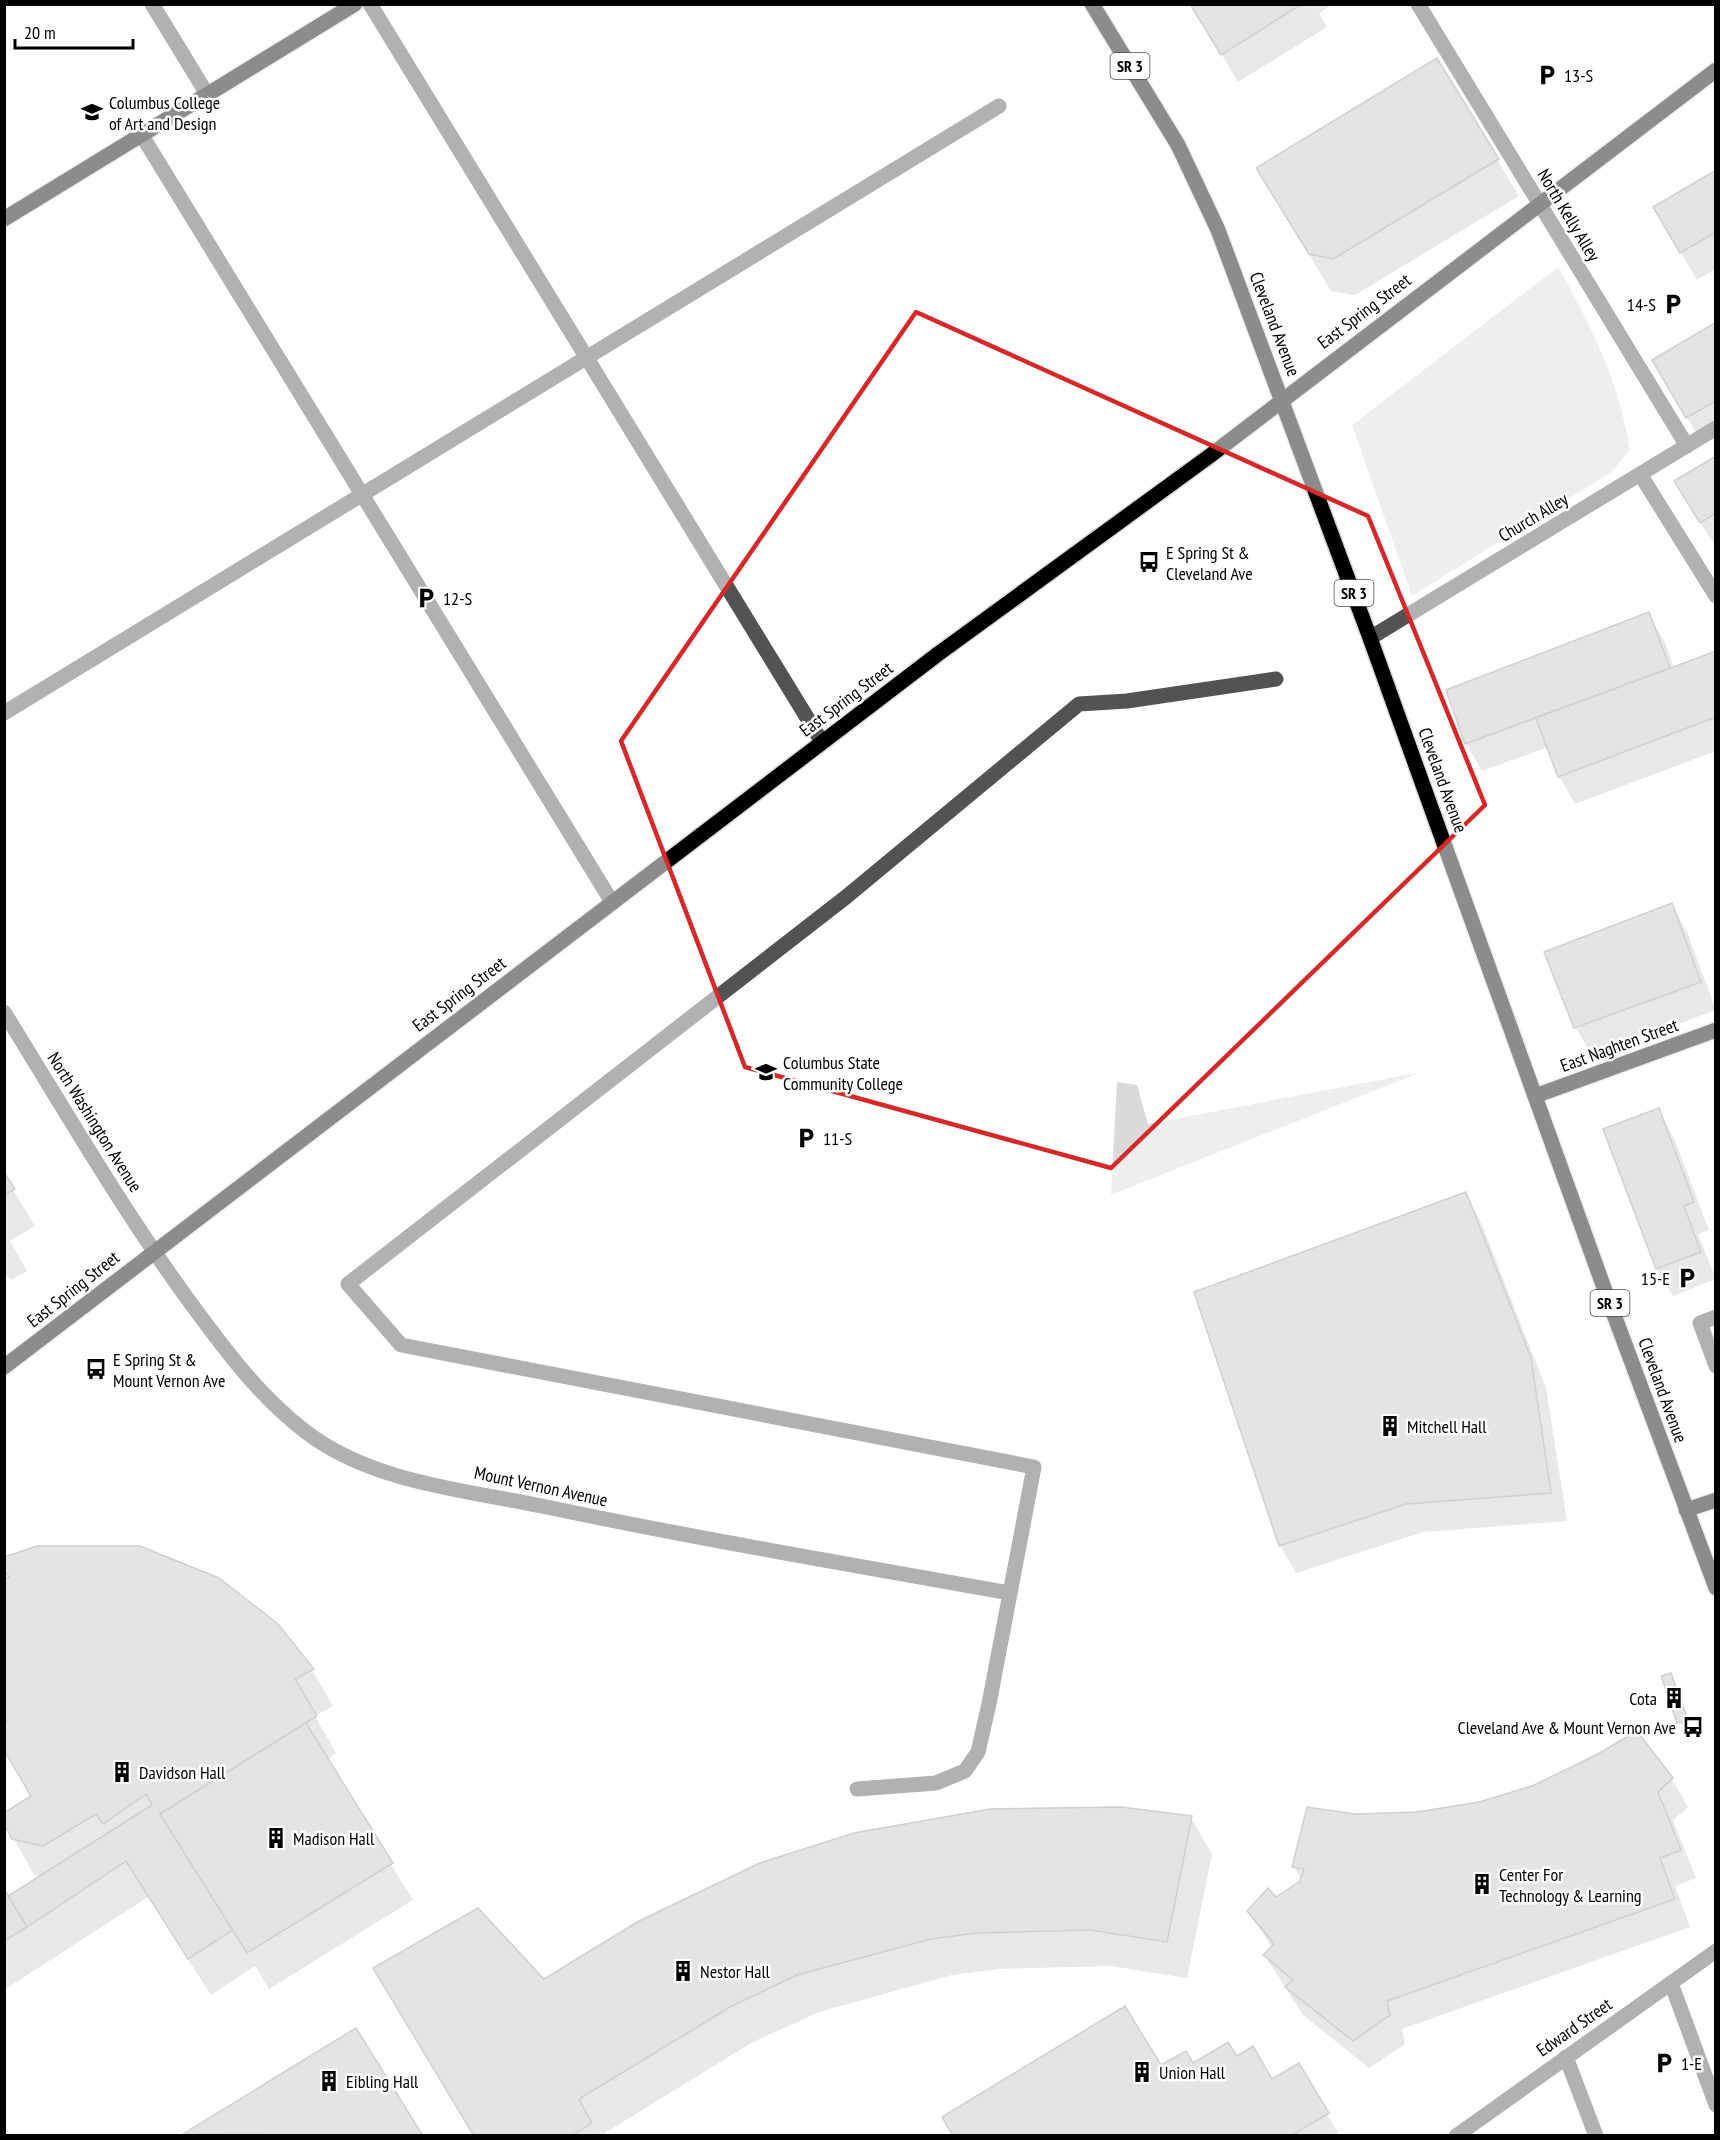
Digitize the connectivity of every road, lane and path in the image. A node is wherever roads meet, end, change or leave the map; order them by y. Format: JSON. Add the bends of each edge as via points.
{"nodes":[{"id":1,"x":152,"y":4,"type":"edge"},
{"id":2,"x":355,"y":4,"type":"edge"},
{"id":3,"x":370,"y":4,"type":"edge"},
{"id":4,"x":1092,"y":4,"type":"edge"},
{"id":5,"x":1418,"y":4,"type":"edge"},
{"id":6,"x":1716,"y":70,"type":"edge"},
{"id":7,"x":207,"y":94,"type":"junction"},
{"id":8,"x":999,"y":106,"type":"dead end"},
{"id":9,"x":141,"y":134,"type":"junction"},
{"id":10,"x":1539,"y":205,"type":"junction"},
{"id":11,"x":4,"y":219,"type":"edge"},
{"id":12,"x":586,"y":358,"type":"junction"},
{"id":13,"x":1282,"y":398,"type":"junction"},
{"id":14,"x":1716,"y":428,"type":"edge"},
{"id":15,"x":1687,"y":446,"type":"junction"},
{"id":16,"x":1640,"y":474,"type":"junction"},
{"id":17,"x":362,"y":495,"type":"junction"},
{"id":18,"x":1716,"y":596,"type":"edge"},
{"id":19,"x":1371,"y":638,"type":"junction"},
{"id":20,"x":1276,"y":679,"type":"dead end"},
{"id":21,"x":4,"y":713,"type":"edge"},
{"id":22,"x":822,"y":742,"type":"junction"},
{"id":23,"x":612,"y":902,"type":"junction"},
{"id":24,"x":4,"y":1012,"type":"edge"},
{"id":25,"x":1716,"y":1030,"type":"edge"},
{"id":26,"x":1535,"y":1096,"type":"junction"},
{"id":27,"x":152,"y":1253,"type":"junction"},
{"id":28,"x":1716,"y":1317,"type":"edge"},
{"id":29,"x":1716,"y":1366,"type":"edge"},
{"id":30,"x":4,"y":1367,"type":"edge"},
{"id":31,"x":1716,"y":1500,"type":"edge"},
{"id":32,"x":1686,"y":1510,"type":"junction"},
{"id":33,"x":1716,"y":1588,"type":"edge"},
{"id":34,"x":1010,"y":1593,"type":"junction"},
{"id":35,"x":857,"y":1789,"type":"dead end"},
{"id":36,"x":1716,"y":1951,"type":"edge"},
{"id":37,"x":1671,"y":1983,"type":"junction"},
{"id":38,"x":1566,"y":2057,"type":"junction"},
{"id":39,"x":1716,"y":2105,"type":"edge"},
{"id":40,"x":1477,"y":2129,"type":"edge"},
{"id":41,"x":1456,"y":2136,"type":"edge"},
{"id":42,"x":1596,"y":2136,"type":"edge"}],
"edges":[{"from":1,"to":7,"type":"street"},
{"from":2,"to":7,"type":"main road"},
{"from":3,"to":12,"type":"street"},
{"from":4,"to":13,"type":"main road","name":"Cleveland Avenue","number":"SR 3","via":[[1200,186]]},
{"from":5,"to":10,"type":"street","name":"North Kelly Alley"},
{"from":6,"to":10,"type":"main road","name":"East Spring Street"},
{"from":7,"to":9,"type":"main road"},
{"from":8,"to":12,"type":"street"},
{"from":9,"to":11,"type":"main road"},
{"from":9,"to":17,"type":"street"},
{"from":10,"to":13,"type":"main road","name":"East Spring Street"},
{"from":10,"to":15,"type":"street","name":"North Kelly Alley"},
{"from":12,"to":17,"type":"street"},
{"from":12,"to":22,"type":"street"},
{"from":13,"to":19,"type":"main road","name":"Cleveland Avenue","number":"SR 3"},
{"from":13,"to":22,"type":"main road","name":"East Spring Street","via":[[1211,455]]},
{"from":14,"to":15,"type":"street","name":"Church Alley"},
{"from":15,"to":16,"type":"street","name":"Church Alley"},
{"from":16,"to":18,"type":"street"},
{"from":16,"to":19,"type":"street","name":"Church Alley"},
{"from":17,"to":21,"type":"street"},
{"from":17,"to":23,"type":"street"},
{"from":19,"to":26,"type":"main road","name":"Cleveland Avenue","number":"SR 3"},
{"from":20,"to":34,"type":"street","via":[[1079,704],[846,897],[348,1284],[401,1345],[1034,1467]]},
{"from":22,"to":23,"type":"main road","name":"East Spring Street"},
{"from":23,"to":27,"type":"main road","name":"East Spring Street"},
{"from":24,"to":27,"type":"street","name":"North Washington Avenue"},
{"from":25,"to":26,"type":"main road","name":"East Naghten Street"},
{"from":26,"to":32,"type":"main road","name":"Cleveland Avenue","number":"SR 3"},
{"from":27,"to":30,"type":"main road","name":"East Spring Street"},
{"from":27,"to":34,"type":"street","name":"Mount Vernon Avenue","via":[[270,1402],[308,1434],[355,1462],[424,1482],[657,1530]]},
{"from":28,"to":29,"type":"street","via":[[1700,1323]]},
{"from":31,"to":32,"type":"main road"},
{"from":32,"to":33,"type":"main road","name":"Cleveland Avenue","number":"SR 3"},
{"from":34,"to":35,"type":"street","via":[[978,1752],[965,1771],[936,1783]]},
{"from":36,"to":37,"type":"street","name":"Edward Street"},
{"from":37,"to":38,"type":"street","name":"Edward Street"},
{"from":37,"to":39,"type":"street"},
{"from":38,"to":40,"type":"street","name":"Edward Street"},
{"from":38,"to":42,"type":"street"},
{"from":40,"to":41,"type":"street","name":"Edward Street"}]}
